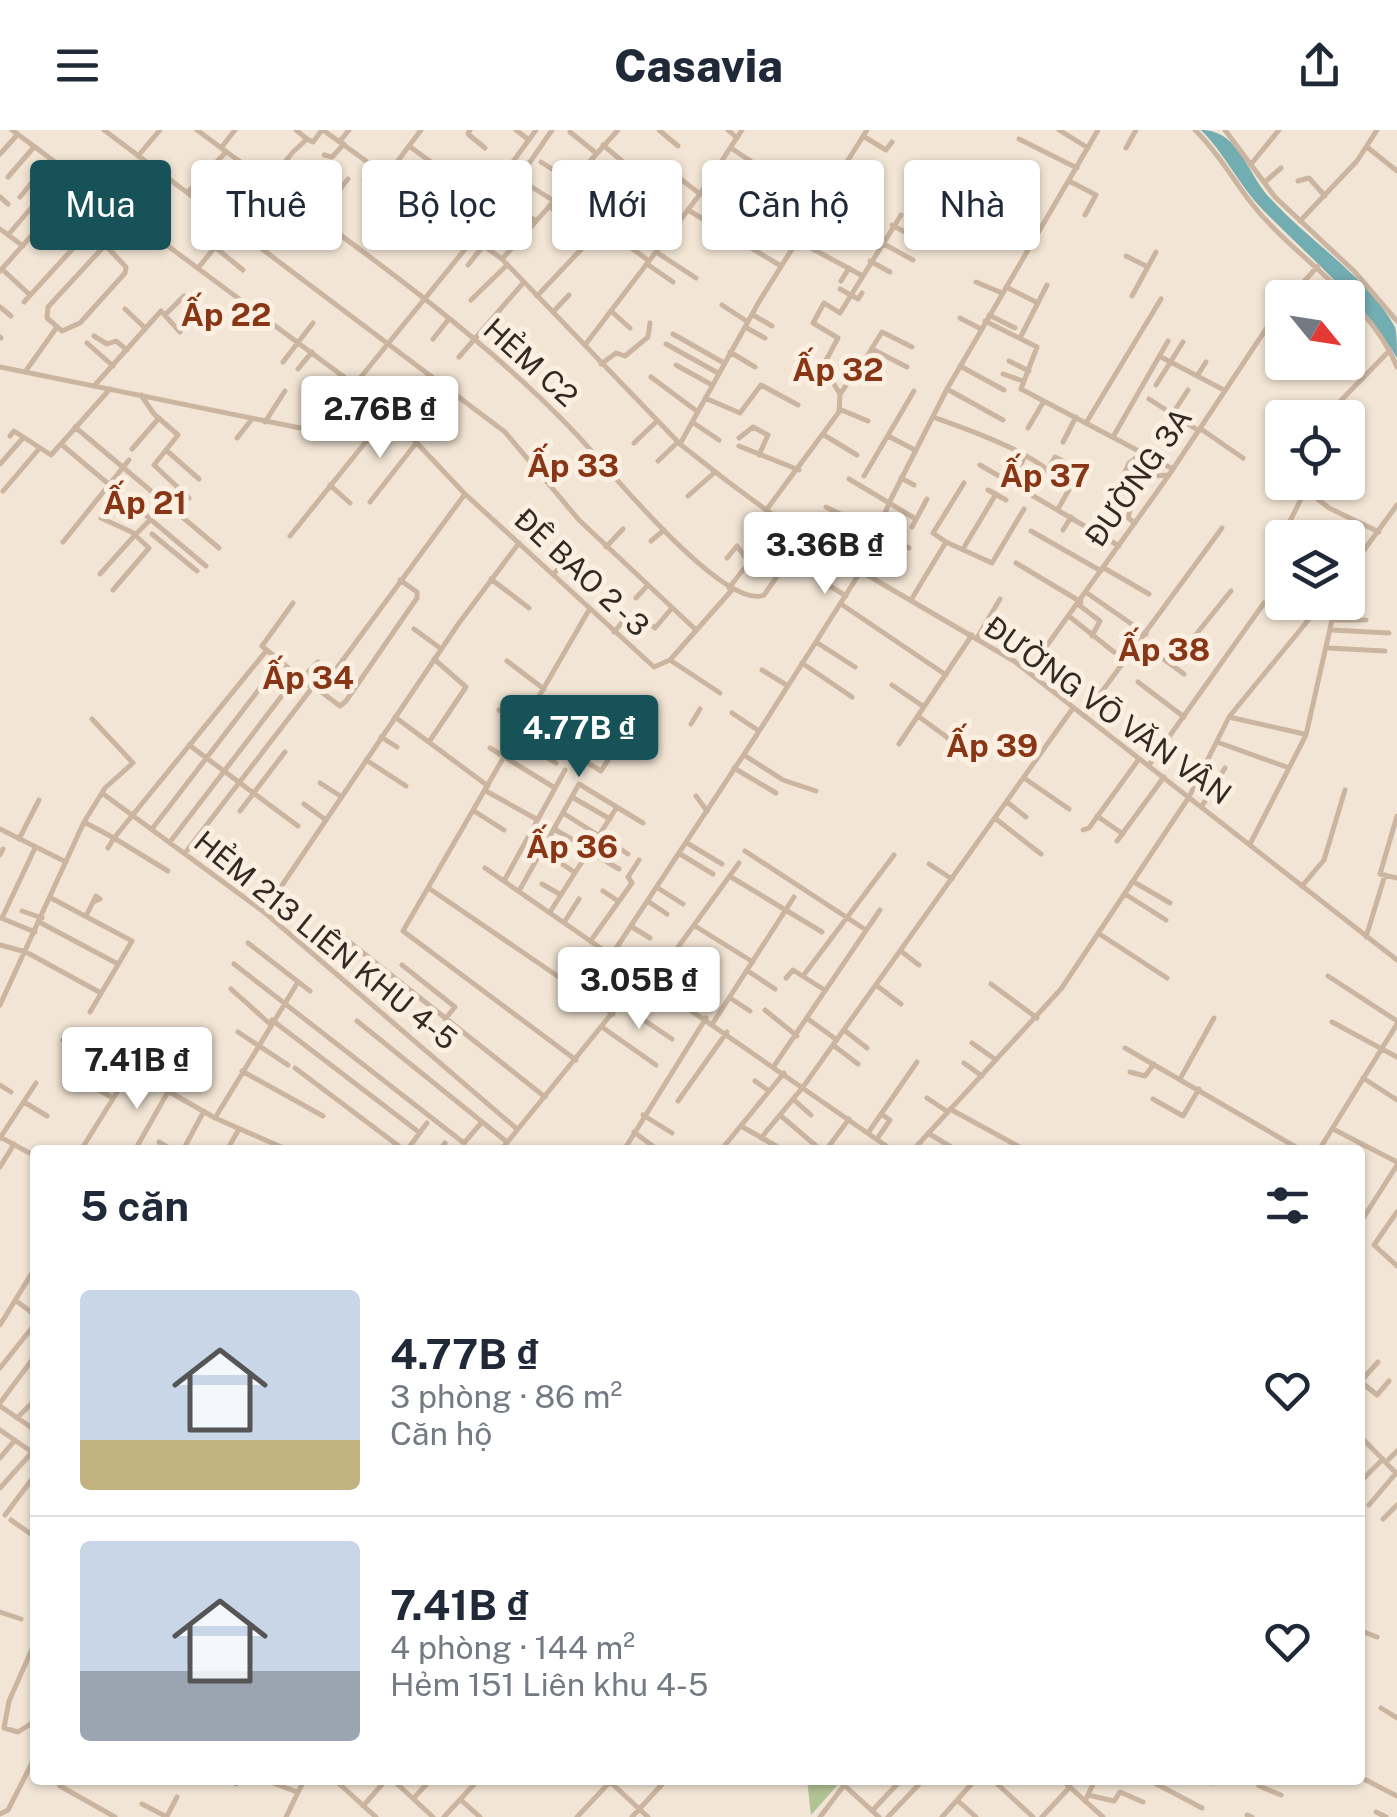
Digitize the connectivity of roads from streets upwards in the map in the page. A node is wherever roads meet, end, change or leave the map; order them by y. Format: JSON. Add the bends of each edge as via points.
{"nodes":[{"id":1,"x":104,"y":130,"type":"edge"},
{"id":2,"x":160,"y":130,"type":"edge"},
{"id":3,"x":197,"y":130,"type":"edge"},
{"id":4,"x":235,"y":130,"type":"edge"},
{"id":5,"x":296,"y":130,"type":"edge"},
{"id":6,"x":322,"y":130,"type":"edge"},
{"id":7,"x":349,"y":130,"type":"edge"},
{"id":8,"x":421,"y":130,"type":"edge"},
{"id":9,"x":470,"y":130,"type":"edge"},
{"id":10,"x":516,"y":130,"type":"edge"},
{"id":11,"x":536,"y":130,"type":"edge"},
{"id":12,"x":552,"y":130,"type":"edge"},
{"id":13,"x":658,"y":130,"type":"edge"},
{"id":14,"x":728,"y":130,"type":"edge"},
{"id":15,"x":742,"y":130,"type":"edge"},
{"id":16,"x":1059,"y":130,"type":"edge"},
{"id":17,"x":1098,"y":130,"type":"edge"},
{"id":18,"x":1136,"y":130,"type":"edge"},
{"id":19,"x":1195,"y":130,"type":"edge"},
{"id":20,"x":1225,"y":130,"type":"edge"},
{"id":21,"x":1278,"y":130,"type":"edge"},
{"id":22,"x":1377,"y":130,"type":"edge"},
{"id":23,"x":615,"y":131,"type":"edge"},
{"id":24,"x":15,"y":132,"type":"edge"},
{"id":25,"x":570,"y":132,"type":"edge"},
{"id":26,"x":865,"y":133,"type":"edge"},
{"id":27,"x":306,"y":138,"type":"junction"},
{"id":28,"x":737,"y":138,"type":"junction"},
{"id":29,"x":528,"y":140,"type":"junction"},
{"id":30,"x":1019,"y":140,"type":"dead end"},
{"id":31,"x":342,"y":142,"type":"junction"},
{"id":32,"x":892,"y":142,"type":"dead end"},
{"id":33,"x":603,"y":145,"type":"junction"},
{"id":34,"x":34,"y":146,"type":"junction"},
{"id":35,"x":409,"y":146,"type":"junction"},
{"id":36,"x":678,"y":146,"type":"dead end"},
{"id":37,"x":486,"y":148,"type":"dead end"},
{"id":38,"x":731,"y":148,"type":"junction"},
{"id":39,"x":1088,"y":148,"type":"junction"},
{"id":40,"x":1126,"y":148,"type":"dead end"},
{"id":41,"x":1367,"y":148,"type":"junction"},
{"id":42,"x":224,"y":150,"type":"junction"},
{"id":43,"x":596,"y":153,"type":"junction"},
{"id":44,"x":0,"y":154,"type":"edge"},
{"id":45,"x":324,"y":155,"type":"dead end"},
{"id":46,"x":140,"y":158,"type":"junction"},
{"id":47,"x":51,"y":159,"type":"joint"},
{"id":48,"x":237,"y":160,"type":"edge"},
{"id":49,"x":287,"y":160,"type":"edge"},
{"id":50,"x":368,"y":160,"type":"edge"},
{"id":51,"x":399,"y":160,"type":"edge"},
{"id":52,"x":428,"y":160,"type":"edge"},
{"id":53,"x":514,"y":160,"type":"edge"},
{"id":54,"x":531,"y":160,"type":"edge"},
{"id":55,"x":589,"y":160,"type":"edge"},
{"id":56,"x":621,"y":160,"type":"edge"},
{"id":57,"x":723,"y":160,"type":"edge"},
{"id":58,"x":749,"y":160,"type":"edge"},
{"id":59,"x":848,"y":160,"type":"edge"},
{"id":60,"x":541,"y":162,"type":"dead end"},
{"id":61,"x":1252,"y":162,"type":"junction"},
{"id":62,"x":1077,"y":168,"type":"junction"},
{"id":63,"x":1281,"y":168,"type":"dead end"},
{"id":64,"x":552,"y":170,"type":"edge"},
{"id":65,"x":1397,"y":170,"type":"edge"},
{"id":66,"x":8,"y":178,"type":"dead end"},
{"id":67,"x":348,"y":179,"type":"dead end"},
{"id":68,"x":682,"y":180,"type":"edge"},
{"id":69,"x":1298,"y":181,"type":"dead end"},
{"id":70,"x":1070,"y":182,"type":"junction"},
{"id":71,"x":1265,"y":182,"type":"junction"},
{"id":72,"x":342,"y":186,"type":"edge"},
{"id":73,"x":532,"y":186,"type":"edge"},
{"id":74,"x":538,"y":190,"type":"junction"},
{"id":75,"x":702,"y":191,"type":"edge"},
{"id":76,"x":188,"y":192,"type":"junction"},
{"id":77,"x":191,"y":194,"type":"edge"},
{"id":78,"x":700,"y":194,"type":"junction"},
{"id":79,"x":1325,"y":196,"type":"junction"},
{"id":80,"x":0,"y":197,"type":"edge"},
{"id":81,"x":20,"y":197,"type":"dead end"},
{"id":82,"x":532,"y":199,"type":"edge"},
{"id":83,"x":8,"y":204,"type":"dead end"},
{"id":84,"x":551,"y":204,"type":"junction"},
{"id":85,"x":30,"y":209,"type":"edge"},
{"id":86,"x":688,"y":210,"type":"junction"},
{"id":87,"x":1085,"y":215,"type":"dead end"},
{"id":88,"x":901,"y":216,"type":"dead end"},
{"id":89,"x":532,"y":218,"type":"edge"},
{"id":90,"x":536,"y":221,"type":"junction"},
{"id":91,"x":1300,"y":222,"type":"junction"},
{"id":92,"x":892,"y":225,"type":"junction"},
{"id":93,"x":0,"y":229,"type":"edge"},
{"id":94,"x":904,"y":232,"type":"edge"},
{"id":95,"x":8,"y":235,"type":"junction"},
{"id":96,"x":30,"y":238,"type":"edge"},
{"id":97,"x":342,"y":239,"type":"edge"},
{"id":98,"x":884,"y":239,"type":"edge"},
{"id":99,"x":884,"y":244,"type":"edge"},
{"id":100,"x":23,"y":246,"type":"junction"},
{"id":101,"x":171,"y":247,"type":"edge"},
{"id":102,"x":71,"y":250,"type":"edge"},
{"id":103,"x":102,"y":250,"type":"edge"},
{"id":104,"x":110,"y":250,"type":"edge"},
{"id":105,"x":214,"y":250,"type":"edge"},
{"id":106,"x":218,"y":250,"type":"edge"},
{"id":107,"x":267,"y":250,"type":"edge"},
{"id":108,"x":463,"y":250,"type":"edge"},
{"id":109,"x":480,"y":250,"type":"edge"},
{"id":110,"x":490,"y":250,"type":"edge"},
{"id":111,"x":633,"y":250,"type":"edge"},
{"id":112,"x":790,"y":250,"type":"edge"},
{"id":113,"x":815,"y":250,"type":"edge"},
{"id":114,"x":877,"y":250,"type":"edge"},
{"id":115,"x":656,"y":252,"type":"junction"},
{"id":116,"x":1156,"y":252,"type":"dead end"},
{"id":117,"x":1126,"y":256,"type":"dead end"},
{"id":118,"x":913,"y":260,"type":"dead end"},
{"id":119,"x":870,"y":261,"type":"junction"},
{"id":120,"x":504,"y":262,"type":"junction"},
{"id":121,"x":648,"y":263,"type":"junction"},
{"id":122,"x":468,"y":264,"type":"dead end"},
{"id":123,"x":781,"y":266,"type":"junction"},
{"id":124,"x":1318,"y":266,"type":"junction"},
{"id":125,"x":198,"y":268,"type":"junction"},
{"id":126,"x":849,"y":268,"type":"junction"},
{"id":127,"x":1148,"y":268,"type":"junction"},
{"id":128,"x":2,"y":270,"type":"edge"},
{"id":129,"x":243,"y":270,"type":"dead end"},
{"id":130,"x":890,"y":272,"type":"dead end"},
{"id":131,"x":861,"y":275,"type":"junction"},
{"id":132,"x":696,"y":278,"type":"dead end"},
{"id":133,"x":1305,"y":280,"type":"edge"},
{"id":134,"x":524,"y":282,"type":"junction"},
{"id":135,"x":673,"y":282,"type":"dead end"},
{"id":136,"x":976,"y":282,"type":"dead end"},
{"id":137,"x":1046,"y":285,"type":"dead end"},
{"id":138,"x":1004,"y":290,"type":"junction"},
{"id":139,"x":862,"y":293,"type":"dead end"},
{"id":140,"x":569,"y":294,"type":"dead end"},
{"id":141,"x":850,"y":294,"type":"junction"},
{"id":142,"x":30,"y":296,"type":"junction"},
{"id":143,"x":184,"y":296,"type":"dead end"},
{"id":144,"x":537,"y":296,"type":"junction"},
{"id":145,"x":1132,"y":296,"type":"dead end"},
{"id":146,"x":1161,"y":299,"type":"dead end"},
{"id":147,"x":471,"y":300,"type":"dead end"},
{"id":148,"x":422,"y":301,"type":"junction"},
{"id":149,"x":24,"y":302,"type":"dead end"},
{"id":150,"x":1038,"y":303,"type":"junction"},
{"id":151,"x":722,"y":305,"type":"dead end"},
{"id":152,"x":0,"y":307,"type":"edge"},
{"id":153,"x":124,"y":309,"type":"dead end"},
{"id":154,"x":612,"y":310,"type":"junction"},
{"id":155,"x":553,"y":312,"type":"junction"},
{"id":156,"x":193,"y":313,"type":"dead end"},
{"id":157,"x":164,"y":315,"type":"junction"},
{"id":158,"x":11,"y":316,"type":"dead end"},
{"id":159,"x":374,"y":316,"type":"dead end"},
{"id":160,"x":960,"y":318,"type":"dead end"},
{"id":161,"x":987,"y":318,"type":"junction"},
{"id":162,"x":448,"y":320,"type":"junction"},
{"id":163,"x":1397,"y":320,"type":"edge"},
{"id":164,"x":748,"y":321,"type":"junction"},
{"id":165,"x":650,"y":323,"type":"dead end"},
{"id":166,"x":314,"y":324,"type":"dead end"},
{"id":167,"x":366,"y":326,"type":"junction"},
{"id":168,"x":772,"y":326,"type":"dead end"},
{"id":169,"x":57,"y":328,"type":"junction"},
{"id":170,"x":145,"y":328,"type":"junction"},
{"id":171,"x":630,"y":328,"type":"dead end"},
{"id":172,"x":1014,"y":328,"type":"dead end"},
{"id":173,"x":981,"y":329,"type":"junction"},
{"id":174,"x":1265,"y":331,"type":"edge"},
{"id":175,"x":674,"y":334,"type":"dead end"},
{"id":176,"x":94,"y":336,"type":"dead end"},
{"id":177,"x":1021,"y":337,"type":"junction"},
{"id":178,"x":765,"y":338,"type":"dead end"},
{"id":179,"x":433,"y":339,"type":"dead end"},
{"id":180,"x":473,"y":340,"type":"junction"},
{"id":181,"x":1168,"y":341,"type":"dead end"},
{"id":182,"x":1183,"y":342,"type":"dead end"},
{"id":183,"x":86,"y":343,"type":"dead end"},
{"id":184,"x":300,"y":343,"type":"junction"},
{"id":185,"x":387,"y":343,"type":"junction"},
{"id":186,"x":666,"y":344,"type":"dead end"},
{"id":187,"x":584,"y":346,"type":"junction"},
{"id":188,"x":912,"y":347,"type":"dead end"},
{"id":189,"x":872,"y":348,"type":"junction"},
{"id":190,"x":127,"y":350,"type":"junction"},
{"id":191,"x":1390,"y":350,"type":"junction"},
{"id":192,"x":312,"y":352,"type":"junction"},
{"id":193,"x":730,"y":352,"type":"junction"},
{"id":194,"x":459,"y":357,"type":"dead end"},
{"id":195,"x":1161,"y":357,"type":"junction"},
{"id":196,"x":1008,"y":361,"type":"dead end"},
{"id":197,"x":284,"y":362,"type":"dead end"},
{"id":198,"x":1171,"y":362,"type":"junction"},
{"id":199,"x":1206,"y":362,"type":"dead end"},
{"id":200,"x":724,"y":363,"type":"junction"},
{"id":201,"x":601,"y":364,"type":"junction"},
{"id":202,"x":113,"y":366,"type":"junction"},
{"id":203,"x":676,"y":366,"type":"dead end"},
{"id":204,"x":960,"y":366,"type":"junction"},
{"id":205,"x":756,"y":367,"type":"dead end"},
{"id":206,"x":906,"y":367,"type":"dead end"},
{"id":207,"x":1397,"y":367,"type":"edge"},
{"id":208,"x":0,"y":368,"type":"edge"},
{"id":209,"x":298,"y":368,"type":"dead end"},
{"id":210,"x":1029,"y":371,"type":"junction"},
{"id":211,"x":26,"y":372,"type":"junction"},
{"id":212,"x":718,"y":373,"type":"junction"},
{"id":213,"x":1003,"y":374,"type":"dead end"},
{"id":214,"x":1197,"y":376,"type":"junction"},
{"id":215,"x":651,"y":377,"type":"dead end"},
{"id":216,"x":1023,"y":382,"type":"junction"},
{"id":217,"x":355,"y":384,"type":"junction"},
{"id":218,"x":712,"y":385,"type":"junction"},
{"id":219,"x":94,"y":386,"type":"junction"},
{"id":220,"x":444,"y":386,"type":"junction"},
{"id":221,"x":1156,"y":386,"type":"dead end"},
{"id":222,"x":110,"y":388,"type":"junction"},
{"id":223,"x":947,"y":389,"type":"junction"},
{"id":224,"x":1004,"y":390,"type":"dead end"},
{"id":225,"x":1188,"y":390,"type":"dead end"},
{"id":226,"x":1224,"y":390,"type":"junction"},
{"id":227,"x":285,"y":391,"type":"dead end"},
{"id":228,"x":914,"y":391,"type":"dead end"},
{"id":229,"x":840,"y":394,"type":"junction"},
{"id":230,"x":141,"y":395,"type":"junction"},
{"id":231,"x":705,"y":398,"type":"junction"},
{"id":232,"x":1149,"y":399,"type":"dead end"},
{"id":233,"x":1341,"y":400,"type":"edge"},
{"id":234,"x":1044,"y":401,"type":"junction"},
{"id":235,"x":798,"y":406,"type":"dead end"},
{"id":236,"x":839,"y":409,"type":"junction"},
{"id":237,"x":698,"y":412,"type":"junction"},
{"id":238,"x":388,"y":413,"type":"junction"},
{"id":239,"x":431,"y":413,"type":"dead end"},
{"id":240,"x":1173,"y":414,"type":"junction"},
{"id":241,"x":933,"y":416,"type":"junction"},
{"id":242,"x":1076,"y":417,"type":"junction"},
{"id":243,"x":159,"y":418,"type":"junction"},
{"id":244,"x":252,"y":420,"type":"junction"},
{"id":245,"x":1003,"y":420,"type":"dead end"},
{"id":246,"x":656,"y":421,"type":"junction"},
{"id":247,"x":868,"y":421,"type":"dead end"},
{"id":248,"x":265,"y":422,"type":"junction"},
{"id":249,"x":692,"y":422,"type":"junction"},
{"id":250,"x":1086,"y":423,"type":"junction"},
{"id":251,"x":76,"y":427,"type":"junction"},
{"id":252,"x":1028,"y":428,"type":"dead end"},
{"id":253,"x":1200,"y":430,"type":"junction"},
{"id":254,"x":10,"y":436,"type":"dead end"},
{"id":255,"x":824,"y":436,"type":"junction"},
{"id":256,"x":888,"y":436,"type":"junction"},
{"id":257,"x":1113,"y":437,"type":"junction"},
{"id":258,"x":23,"y":438,"type":"junction"},
{"id":259,"x":237,"y":438,"type":"dead end"},
{"id":260,"x":739,"y":438,"type":"dead end"},
{"id":261,"x":719,"y":440,"type":"dead end"},
{"id":262,"x":417,"y":442,"type":"junction"},
{"id":263,"x":1062,"y":442,"type":"dead end"},
{"id":264,"x":634,"y":443,"type":"dead end"},
{"id":265,"x":679,"y":443,"type":"junction"},
{"id":266,"x":61,"y":444,"type":"junction"},
{"id":267,"x":739,"y":446,"type":"dead end"},
{"id":268,"x":132,"y":449,"type":"dead end"},
{"id":269,"x":38,"y":450,"type":"junction"},
{"id":270,"x":166,"y":450,"type":"junction"},
{"id":271,"x":915,"y":450,"type":"junction"},
{"id":272,"x":1143,"y":453,"type":"junction"},
{"id":273,"x":878,"y":454,"type":"junction"},
{"id":274,"x":759,"y":455,"type":"junction"},
{"id":275,"x":857,"y":455,"type":"dead end"},
{"id":276,"x":1024,"y":458,"type":"junction"},
{"id":277,"x":1243,"y":458,"type":"dead end"},
{"id":278,"x":129,"y":460,"type":"dead end"},
{"id":279,"x":888,"y":460,"type":"dead end"},
{"id":280,"x":1121,"y":460,"type":"dead end"},
{"id":281,"x":658,"y":461,"type":"dead end"},
{"id":282,"x":0,"y":464,"type":"edge"},
{"id":283,"x":980,"y":465,"type":"dead end"},
{"id":284,"x":1128,"y":465,"type":"junction"},
{"id":285,"x":122,"y":468,"type":"junction"},
{"id":286,"x":799,"y":470,"type":"junction"},
{"id":287,"x":715,"y":472,"type":"junction"},
{"id":288,"x":1047,"y":472,"type":"junction"},
{"id":289,"x":1171,"y":472,"type":"junction"},
{"id":290,"x":864,"y":476,"type":"dead end"},
{"id":291,"x":1153,"y":476,"type":"dead end"},
{"id":292,"x":1122,"y":477,"type":"dead end"},
{"id":293,"x":901,"y":478,"type":"junction"},
{"id":294,"x":199,"y":479,"type":"dead end"},
{"id":295,"x":850,"y":479,"type":"dead end"},
{"id":296,"x":964,"y":482,"type":"dead end"},
{"id":297,"x":1012,"y":483,"type":"junction"},
{"id":298,"x":109,"y":484,"type":"junction"},
{"id":299,"x":330,"y":485,"type":"junction"},
{"id":300,"x":914,"y":485,"type":"dead end"},
{"id":301,"x":988,"y":490,"type":"dead end"},
{"id":302,"x":1068,"y":490,"type":"junction"},
{"id":303,"x":3,"y":491,"type":"dead end"},
{"id":304,"x":465,"y":494,"type":"junction"},
{"id":305,"x":996,"y":494,"type":"junction"},
{"id":306,"x":688,"y":496,"type":"dead end"},
{"id":307,"x":189,"y":498,"type":"dead end"},
{"id":308,"x":927,"y":499,"type":"dead end"},
{"id":309,"x":1006,"y":500,"type":"dead end"},
{"id":310,"x":1318,"y":500,"type":"edge"},
{"id":311,"x":890,"y":501,"type":"junction"},
{"id":312,"x":350,"y":502,"type":"dead end"},
{"id":313,"x":370,"y":502,"type":"dead end"},
{"id":314,"x":1397,"y":505,"type":"edge"},
{"id":315,"x":826,"y":506,"type":"dead end"},
{"id":316,"x":1024,"y":509,"type":"dead end"},
{"id":317,"x":1058,"y":509,"type":"junction"},
{"id":318,"x":766,"y":510,"type":"junction"},
{"id":319,"x":1130,"y":510,"type":"dead end"},
{"id":320,"x":1072,"y":517,"type":"junction"},
{"id":321,"x":101,"y":518,"type":"dead end"},
{"id":322,"x":916,"y":518,"type":"junction"},
{"id":323,"x":150,"y":520,"type":"junction"},
{"id":324,"x":1135,"y":523,"type":"junction"},
{"id":325,"x":912,"y":526,"type":"dead end"},
{"id":326,"x":1222,"y":528,"type":"dead end"},
{"id":327,"x":623,"y":529,"type":"dead end"},
{"id":328,"x":664,"y":530,"type":"junction"},
{"id":329,"x":1063,"y":530,"type":"dead end"},
{"id":330,"x":1031,"y":531,"type":"dead end"},
{"id":331,"x":1378,"y":532,"type":"junction"},
{"id":332,"x":135,"y":534,"type":"junction"},
{"id":333,"x":152,"y":534,"type":"dead end"},
{"id":334,"x":876,"y":534,"type":"junction"},
{"id":335,"x":290,"y":536,"type":"dead end"},
{"id":336,"x":804,"y":538,"type":"junction"},
{"id":337,"x":174,"y":539,"type":"junction"},
{"id":338,"x":651,"y":541,"type":"dead end"},
{"id":339,"x":63,"y":542,"type":"dead end"},
{"id":340,"x":946,"y":542,"type":"junction"},
{"id":341,"x":519,"y":543,"type":"junction"},
{"id":342,"x":1118,"y":546,"type":"junction"},
{"id":343,"x":219,"y":548,"type":"dead end"},
{"id":344,"x":606,"y":548,"type":"junction"},
{"id":345,"x":909,"y":548,"type":"dead end"},
{"id":346,"x":166,"y":549,"type":"junction"},
{"id":347,"x":964,"y":549,"type":"junction"},
{"id":348,"x":1365,"y":549,"type":"edge"},
{"id":349,"x":727,"y":558,"type":"dead end"},
{"id":350,"x":569,"y":559,"type":"dead end"},
{"id":351,"x":843,"y":560,"type":"junction"},
{"id":352,"x":1016,"y":563,"type":"dead end"},
{"id":353,"x":206,"y":566,"type":"dead end"},
{"id":354,"x":1102,"y":569,"type":"junction"},
{"id":355,"x":197,"y":571,"type":"dead end"},
{"id":356,"x":862,"y":571,"type":"junction"},
{"id":357,"x":100,"y":574,"type":"dead end"},
{"id":358,"x":553,"y":574,"type":"junction"},
{"id":359,"x":634,"y":575,"type":"junction"},
{"id":360,"x":833,"y":577,"type":"dead end"},
{"id":361,"x":490,"y":578,"type":"junction"},
{"id":362,"x":400,"y":580,"type":"junction"},
{"id":363,"x":627,"y":582,"type":"dead end"},
{"id":364,"x":825,"y":582,"type":"dead end"},
{"id":365,"x":647,"y":586,"type":"junction"},
{"id":366,"x":730,"y":589,"type":"junction"},
{"id":367,"x":113,"y":590,"type":"dead end"},
{"id":368,"x":1232,"y":590,"type":"dead end"},
{"id":369,"x":1087,"y":593,"type":"junction"},
{"id":370,"x":1149,"y":594,"type":"dead end"},
{"id":371,"x":846,"y":596,"type":"junction"},
{"id":372,"x":636,"y":598,"type":"dead end"},
{"id":373,"x":1000,"y":599,"type":"dead end"},
{"id":374,"x":911,"y":600,"type":"junction"},
{"id":375,"x":1264,"y":602,"type":"dead end"},
{"id":376,"x":293,"y":603,"type":"dead end"},
{"id":377,"x":841,"y":604,"type":"junction"},
{"id":378,"x":1080,"y":604,"type":"junction"},
{"id":379,"x":529,"y":608,"type":"dead end"},
{"id":380,"x":672,"y":608,"type":"junction"},
{"id":381,"x":590,"y":610,"type":"junction"},
{"id":382,"x":1070,"y":617,"type":"junction"},
{"id":383,"x":625,"y":618,"type":"dead end"},
{"id":384,"x":1308,"y":620,"type":"edge"},
{"id":385,"x":1366,"y":620,"type":"dead end"},
{"id":386,"x":648,"y":624,"type":"dead end"},
{"id":387,"x":414,"y":630,"type":"dead end"},
{"id":388,"x":696,"y":630,"type":"junction"},
{"id":389,"x":1331,"y":630,"type":"junction"},
{"id":390,"x":614,"y":632,"type":"junction"},
{"id":391,"x":1389,"y":632,"type":"dead end"},
{"id":392,"x":1146,"y":634,"type":"junction"},
{"id":393,"x":1092,"y":636,"type":"junction"},
{"id":394,"x":974,"y":637,"type":"junction"},
{"id":395,"x":816,"y":642,"type":"junction"},
{"id":396,"x":1140,"y":642,"type":"junction"},
{"id":397,"x":441,"y":648,"type":"junction"},
{"id":398,"x":1327,"y":648,"type":"junction"},
{"id":399,"x":267,"y":650,"type":"junction"},
{"id":400,"x":1114,"y":652,"type":"dead end"},
{"id":401,"x":1385,"y":652,"type":"dead end"},
{"id":402,"x":434,"y":659,"type":"junction"},
{"id":403,"x":670,"y":660,"type":"junction"},
{"id":404,"x":280,"y":662,"type":"junction"},
{"id":405,"x":318,"y":662,"type":"dead end"},
{"id":406,"x":507,"y":662,"type":"dead end"},
{"id":407,"x":802,"y":663,"type":"junction"},
{"id":408,"x":1172,"y":663,"type":"junction"},
{"id":409,"x":855,"y":667,"type":"dead end"},
{"id":410,"x":762,"y":670,"type":"dead end"},
{"id":411,"x":1028,"y":672,"type":"junction"},
{"id":412,"x":1184,"y":674,"type":"dead end"},
{"id":413,"x":946,"y":675,"type":"junction"},
{"id":414,"x":299,"y":678,"type":"junction"},
{"id":415,"x":1138,"y":682,"type":"dead end"},
{"id":416,"x":892,"y":684,"type":"dead end"},
{"id":417,"x":788,"y":686,"type":"junction"},
{"id":418,"x":544,"y":689,"type":"junction"},
{"id":419,"x":316,"y":690,"type":"junction"},
{"id":420,"x":720,"y":693,"type":"dead end"},
{"id":421,"x":852,"y":697,"type":"dead end"},
{"id":422,"x":924,"y":707,"type":"junction"},
{"id":423,"x":533,"y":708,"type":"junction"},
{"id":424,"x":1074,"y":708,"type":"junction"},
{"id":425,"x":700,"y":709,"type":"dead end"},
{"id":426,"x":500,"y":710,"type":"dead end"},
{"id":427,"x":732,"y":713,"type":"dead end"},
{"id":428,"x":395,"y":716,"type":"junction"},
{"id":429,"x":918,"y":716,"type":"junction"},
{"id":430,"x":1084,"y":716,"type":"junction"},
{"id":431,"x":1184,"y":717,"type":"junction"},
{"id":432,"x":1229,"y":717,"type":"junction"},
{"id":433,"x":92,"y":720,"type":"dead end"},
{"id":434,"x":602,"y":724,"type":"dead end"},
{"id":435,"x":691,"y":724,"type":"dead end"},
{"id":436,"x":522,"y":726,"type":"junction"},
{"id":437,"x":758,"y":733,"type":"junction"},
{"id":438,"x":1306,"y":734,"type":"junction"},
{"id":439,"x":381,"y":737,"type":"junction"},
{"id":440,"x":516,"y":738,"type":"junction"},
{"id":441,"x":948,"y":738,"type":"dead end"},
{"id":442,"x":573,"y":739,"type":"dead end"},
{"id":443,"x":429,"y":742,"type":"junction"},
{"id":444,"x":1217,"y":742,"type":"junction"},
{"id":445,"x":619,"y":743,"type":"dead end"},
{"id":446,"x":900,"y":744,"type":"dead end"},
{"id":447,"x":189,"y":746,"type":"junction"},
{"id":448,"x":396,"y":747,"type":"dead end"},
{"id":449,"x":490,"y":748,"type":"dead end"},
{"id":450,"x":284,"y":752,"type":"dead end"},
{"id":451,"x":743,"y":754,"type":"junction"},
{"id":452,"x":206,"y":758,"type":"junction"},
{"id":453,"x":1139,"y":758,"type":"junction"},
{"id":454,"x":504,"y":759,"type":"junction"},
{"id":455,"x":366,"y":760,"type":"junction"},
{"id":456,"x":582,"y":762,"type":"junction"},
{"id":457,"x":556,"y":763,"type":"dead end"},
{"id":458,"x":1149,"y":765,"type":"junction"},
{"id":459,"x":734,"y":768,"type":"junction"},
{"id":460,"x":1226,"y":768,"type":"dead end"},
{"id":461,"x":1289,"y":768,"type":"junction"},
{"id":462,"x":565,"y":770,"type":"dead end"},
{"id":463,"x":224,"y":772,"type":"junction"},
{"id":464,"x":1164,"y":777,"type":"junction"},
{"id":465,"x":1024,"y":778,"type":"junction"},
{"id":466,"x":320,"y":782,"type":"dead end"},
{"id":467,"x":240,"y":784,"type":"junction"},
{"id":468,"x":406,"y":786,"type":"dead end"},
{"id":469,"x":487,"y":788,"type":"junction"},
{"id":470,"x":555,"y":788,"type":"junction"},
{"id":471,"x":1346,"y":790,"type":"dead end"},
{"id":472,"x":816,"y":791,"type":"dead end"},
{"id":473,"x":102,"y":793,"type":"junction"},
{"id":474,"x":776,"y":793,"type":"dead end"},
{"id":475,"x":253,"y":794,"type":"junction"},
{"id":476,"x":696,"y":796,"type":"dead end"},
{"id":477,"x":342,"y":797,"type":"junction"},
{"id":478,"x":572,"y":797,"type":"junction"},
{"id":479,"x":1189,"y":797,"type":"junction"},
{"id":480,"x":39,"y":800,"type":"dead end"},
{"id":481,"x":1006,"y":802,"type":"junction"},
{"id":482,"x":304,"y":804,"type":"dead end"},
{"id":483,"x":1202,"y":806,"type":"junction"},
{"id":484,"x":618,"y":807,"type":"junction"},
{"id":485,"x":1069,"y":810,"type":"dead end"},
{"id":486,"x":240,"y":811,"type":"dead end"},
{"id":487,"x":474,"y":811,"type":"junction"},
{"id":488,"x":707,"y":811,"type":"junction"},
{"id":489,"x":563,"y":814,"type":"junction"},
{"id":490,"x":132,"y":816,"type":"junction"},
{"id":491,"x":1097,"y":816,"type":"junction"},
{"id":492,"x":1397,"y":816,"type":"edge"},
{"id":493,"x":1026,"y":817,"type":"dead end"},
{"id":494,"x":995,"y":818,"type":"junction"},
{"id":495,"x":610,"y":819,"type":"junction"},
{"id":496,"x":326,"y":820,"type":"junction"},
{"id":497,"x":538,"y":820,"type":"junction"},
{"id":498,"x":84,"y":822,"type":"junction"},
{"id":499,"x":644,"y":822,"type":"dead end"},
{"id":500,"x":298,"y":826,"type":"dead end"},
{"id":501,"x":0,"y":828,"type":"edge"},
{"id":502,"x":152,"y":830,"type":"junction"},
{"id":503,"x":504,"y":830,"type":"dead end"},
{"id":504,"x":554,"y":830,"type":"junction"},
{"id":505,"x":1082,"y":830,"type":"dead end"},
{"id":506,"x":1122,"y":834,"type":"junction"},
{"id":507,"x":600,"y":835,"type":"junction"},
{"id":508,"x":114,"y":838,"type":"junction"},
{"id":509,"x":19,"y":839,"type":"junction"},
{"id":510,"x":1117,"y":841,"type":"dead end"},
{"id":511,"x":170,"y":842,"type":"junction"},
{"id":512,"x":687,"y":843,"type":"junction"},
{"id":513,"x":1250,"y":844,"type":"junction"},
{"id":514,"x":35,"y":848,"type":"junction"},
{"id":515,"x":108,"y":848,"type":"dead end"},
{"id":516,"x":590,"y":851,"type":"junction"},
{"id":517,"x":745,"y":851,"type":"dead end"},
{"id":518,"x":185,"y":853,"type":"junction"},
{"id":519,"x":628,"y":854,"type":"dead end"},
{"id":520,"x":680,"y":854,"type":"junction"},
{"id":521,"x":1041,"y":854,"type":"dead end"},
{"id":522,"x":894,"y":855,"type":"dead end"},
{"id":523,"x":552,"y":857,"type":"dead end"},
{"id":524,"x":639,"y":860,"type":"dead end"},
{"id":525,"x":66,"y":862,"type":"junction"},
{"id":526,"x":740,"y":863,"type":"dead end"},
{"id":527,"x":722,"y":864,"type":"dead end"},
{"id":528,"x":929,"y":864,"type":"dead end"},
{"id":529,"x":485,"y":868,"type":"dead end"},
{"id":530,"x":619,"y":869,"type":"dead end"},
{"id":531,"x":168,"y":872,"type":"dead end"},
{"id":532,"x":576,"y":872,"type":"junction"},
{"id":533,"x":713,"y":874,"type":"dead end"},
{"id":534,"x":1385,"y":875,"type":"junction"},
{"id":535,"x":731,"y":877,"type":"junction"},
{"id":536,"x":1397,"y":878,"type":"edge"},
{"id":537,"x":952,"y":879,"type":"junction"},
{"id":538,"x":504,"y":881,"type":"junction"},
{"id":539,"x":1134,"y":882,"type":"junction"},
{"id":540,"x":542,"y":884,"type":"dead end"},
{"id":541,"x":1302,"y":886,"type":"junction"},
{"id":542,"x":430,"y":888,"type":"junction"},
{"id":543,"x":658,"y":888,"type":"junction"},
{"id":544,"x":603,"y":891,"type":"dead end"},
{"id":545,"x":519,"y":892,"type":"junction"},
{"id":546,"x":1125,"y":894,"type":"junction"},
{"id":547,"x":560,"y":895,"type":"junction"},
{"id":548,"x":51,"y":898,"type":"junction"},
{"id":549,"x":794,"y":898,"type":"dead end"},
{"id":550,"x":579,"y":899,"type":"dead end"},
{"id":551,"x":618,"y":900,"type":"junction"},
{"id":552,"x":93,"y":902,"type":"dead end"},
{"id":553,"x":649,"y":902,"type":"junction"},
{"id":554,"x":1170,"y":903,"type":"dead end"},
{"id":555,"x":682,"y":904,"type":"dead end"},
{"id":556,"x":787,"y":909,"type":"junction"},
{"id":557,"x":22,"y":910,"type":"dead end"},
{"id":558,"x":880,"y":910,"type":"dead end"},
{"id":559,"x":264,"y":912,"type":"junction"},
{"id":560,"x":550,"y":912,"type":"junction"},
{"id":561,"x":667,"y":914,"type":"dead end"},
{"id":562,"x":86,"y":916,"type":"junction"},
{"id":563,"x":849,"y":916,"type":"junction"},
{"id":564,"x":1,"y":918,"type":"edge"},
{"id":565,"x":1166,"y":920,"type":"dead end"},
{"id":566,"x":41,"y":921,"type":"junction"},
{"id":567,"x":565,"y":921,"type":"junction"},
{"id":568,"x":695,"y":926,"type":"junction"},
{"id":569,"x":632,"y":927,"type":"junction"},
{"id":570,"x":332,"y":930,"type":"dead end"},
{"id":571,"x":866,"y":930,"type":"junction"},
{"id":572,"x":35,"y":932,"type":"junction"},
{"id":573,"x":822,"y":932,"type":"dead end"},
{"id":574,"x":1098,"y":933,"type":"junction"},
{"id":575,"x":1366,"y":936,"type":"junction"},
{"id":576,"x":650,"y":938,"type":"dead end"},
{"id":577,"x":592,"y":939,"type":"junction"},
{"id":578,"x":248,"y":943,"type":"dead end"},
{"id":579,"x":0,"y":945,"type":"edge"},
{"id":580,"x":900,"y":951,"type":"junction"},
{"id":581,"x":26,"y":952,"type":"junction"},
{"id":582,"x":613,"y":953,"type":"junction"},
{"id":583,"x":1397,"y":960,"type":"edge"},
{"id":584,"x":753,"y":962,"type":"junction"},
{"id":585,"x":118,"y":964,"type":"junction"},
{"id":586,"x":234,"y":964,"type":"dead end"},
{"id":587,"x":402,"y":965,"type":"dead end"},
{"id":588,"x":919,"y":965,"type":"dead end"},
{"id":589,"x":747,"y":971,"type":"junction"},
{"id":590,"x":660,"y":972,"type":"dead end"},
{"id":591,"x":686,"y":972,"type":"dead end"},
{"id":592,"x":643,"y":975,"type":"junction"},
{"id":593,"x":803,"y":976,"type":"junction"},
{"id":594,"x":1328,"y":976,"type":"dead end"},
{"id":595,"x":786,"y":978,"type":"dead end"},
{"id":596,"x":1167,"y":978,"type":"dead end"},
{"id":597,"x":298,"y":982,"type":"junction"},
{"id":598,"x":991,"y":984,"type":"dead end"},
{"id":599,"x":876,"y":985,"type":"junction"},
{"id":600,"x":775,"y":988,"type":"dead end"},
{"id":601,"x":231,"y":989,"type":"dead end"},
{"id":602,"x":823,"y":989,"type":"junction"},
{"id":603,"x":310,"y":991,"type":"dead end"},
{"id":604,"x":102,"y":993,"type":"junction"},
{"id":605,"x":672,"y":994,"type":"junction"},
{"id":606,"x":730,"y":998,"type":"junction"},
{"id":607,"x":284,"y":1002,"type":"junction"},
{"id":608,"x":0,"y":1004,"type":"edge"},
{"id":609,"x":620,"y":1004,"type":"junction"},
{"id":610,"x":901,"y":1004,"type":"dead end"},
{"id":611,"x":765,"y":1010,"type":"dead end"},
{"id":612,"x":90,"y":1012,"type":"dead end"},
{"id":613,"x":750,"y":1012,"type":"dead end"},
{"id":614,"x":612,"y":1014,"type":"junction"},
{"id":615,"x":706,"y":1018,"type":"junction"},
{"id":616,"x":1037,"y":1018,"type":"junction"},
{"id":617,"x":1214,"y":1018,"type":"dead end"},
{"id":618,"x":808,"y":1019,"type":"junction"},
{"id":619,"x":445,"y":1020,"type":"junction"},
{"id":620,"x":357,"y":1021,"type":"dead end"},
{"id":621,"x":271,"y":1022,"type":"junction"},
{"id":622,"x":1332,"y":1022,"type":"dead end"},
{"id":623,"x":714,"y":1023,"type":"junction"},
{"id":624,"x":1397,"y":1023,"type":"edge"},
{"id":625,"x":602,"y":1027,"type":"junction"},
{"id":626,"x":844,"y":1030,"type":"junction"},
{"id":627,"x":238,"y":1032,"type":"dead end"},
{"id":628,"x":727,"y":1032,"type":"junction"},
{"id":629,"x":797,"y":1036,"type":"junction"},
{"id":630,"x":672,"y":1038,"type":"dead end"},
{"id":631,"x":63,"y":1040,"type":"dead end"},
{"id":632,"x":972,"y":1042,"type":"dead end"},
{"id":633,"x":835,"y":1043,"type":"junction"},
{"id":634,"x":258,"y":1045,"type":"junction"},
{"id":635,"x":868,"y":1048,"type":"dead end"},
{"id":636,"x":1124,"y":1048,"type":"dead end"},
{"id":637,"x":1381,"y":1048,"type":"junction"},
{"id":638,"x":1397,"y":1057,"type":"edge"},
{"id":639,"x":576,"y":1060,"type":"junction"},
{"id":640,"x":996,"y":1060,"type":"junction"},
{"id":641,"x":917,"y":1062,"type":"dead end"},
{"id":642,"x":858,"y":1064,"type":"dead end"},
{"id":643,"x":964,"y":1064,"type":"dead end"},
{"id":644,"x":1154,"y":1064,"type":"junction"},
{"id":645,"x":656,"y":1065,"type":"dead end"},
{"id":646,"x":774,"y":1066,"type":"junction"},
{"id":647,"x":131,"y":1070,"type":"junction"},
{"id":648,"x":242,"y":1071,"type":"junction"},
{"id":649,"x":68,"y":1072,"type":"dead end"},
{"id":650,"x":1130,"y":1072,"type":"dead end"},
{"id":651,"x":784,"y":1073,"type":"junction"},
{"id":652,"x":982,"y":1076,"type":"junction"},
{"id":653,"x":1363,"y":1078,"type":"junction"},
{"id":654,"x":1180,"y":1079,"type":"junction"},
{"id":655,"x":755,"y":1081,"type":"dead end"},
{"id":656,"x":36,"y":1082,"type":"dead end"},
{"id":657,"x":0,"y":1085,"type":"edge"},
{"id":658,"x":803,"y":1088,"type":"junction"},
{"id":659,"x":1199,"y":1089,"type":"junction"},
{"id":660,"x":169,"y":1090,"type":"junction"},
{"id":661,"x":769,"y":1091,"type":"junction"},
{"id":662,"x":11,"y":1092,"type":"dead end"},
{"id":663,"x":111,"y":1097,"type":"junction"},
{"id":664,"x":545,"y":1097,"type":"junction"},
{"id":665,"x":927,"y":1098,"type":"dead end"},
{"id":666,"x":1153,"y":1098,"type":"dead end"},
{"id":667,"x":794,"y":1099,"type":"junction"},
{"id":668,"x":678,"y":1100,"type":"dead end"},
{"id":669,"x":1397,"y":1100,"type":"edge"},
{"id":670,"x":24,"y":1102,"type":"junction"},
{"id":671,"x":949,"y":1110,"type":"junction"},
{"id":672,"x":204,"y":1111,"type":"junction"},
{"id":673,"x":880,"y":1114,"type":"junction"},
{"id":674,"x":643,"y":1115,"type":"junction"},
{"id":675,"x":811,"y":1115,"type":"dead end"},
{"id":676,"x":46,"y":1116,"type":"dead end"},
{"id":677,"x":323,"y":1116,"type":"dead end"},
{"id":678,"x":780,"y":1116,"type":"junction"},
{"id":679,"x":216,"y":1118,"type":"junction"},
{"id":680,"x":849,"y":1120,"type":"junction"},
{"id":681,"x":482,"y":1122,"type":"junction"},
{"id":682,"x":427,"y":1123,"type":"dead end"},
{"id":683,"x":741,"y":1126,"type":"junction"},
{"id":684,"x":239,"y":1128,"type":"junction"},
{"id":685,"x":1334,"y":1128,"type":"junction"},
{"id":686,"x":517,"y":1129,"type":"junction"},
{"id":687,"x":634,"y":1132,"type":"junction"},
{"id":688,"x":420,"y":1133,"type":"junction"},
{"id":689,"x":672,"y":1133,"type":"dead end"},
{"id":690,"x":868,"y":1133,"type":"junction"},
{"id":691,"x":928,"y":1134,"type":"junction"},
{"id":692,"x":0,"y":1138,"type":"edge"},
{"id":693,"x":761,"y":1138,"type":"junction"},
{"id":694,"x":877,"y":1139,"type":"junction"},
{"id":695,"x":159,"y":1142,"type":"dead end"},
{"id":696,"x":14,"y":1144,"type":"junction"},
{"id":697,"x":85,"y":1145,"type":"edge"},
{"id":698,"x":139,"y":1145,"type":"edge"},
{"id":699,"x":164,"y":1145,"type":"edge"},
{"id":700,"x":186,"y":1145,"type":"edge"},
{"id":701,"x":230,"y":1145,"type":"edge"},
{"id":702,"x":277,"y":1145,"type":"edge"},
{"id":703,"x":398,"y":1145,"type":"edge"},
{"id":704,"x":409,"y":1145,"type":"edge"},
{"id":705,"x":501,"y":1145,"type":"edge"},
{"id":706,"x":506,"y":1145,"type":"edge"},
{"id":707,"x":627,"y":1145,"type":"edge"},
{"id":708,"x":651,"y":1145,"type":"edge"},
{"id":709,"x":725,"y":1145,"type":"edge"},
{"id":710,"x":774,"y":1145,"type":"edge"},
{"id":711,"x":818,"y":1145,"type":"edge"},
{"id":712,"x":828,"y":1145,"type":"edge"},
{"id":713,"x":885,"y":1145,"type":"edge"},
{"id":714,"x":918,"y":1145,"type":"edge"},
{"id":715,"x":947,"y":1145,"type":"edge"},
{"id":716,"x":1016,"y":1145,"type":"edge"},
{"id":717,"x":1293,"y":1145,"type":"edge"},
{"id":718,"x":1322,"y":1145,"type":"edge"},
{"id":719,"x":30,"y":1153,"type":"edge"},
{"id":720,"x":1397,"y":1162,"type":"edge"},
{"id":721,"x":0,"y":1168,"type":"edge"},
{"id":722,"x":1397,"y":1212,"type":"edge"},
{"id":723,"x":1365,"y":1215,"type":"edge"},
{"id":724,"x":1397,"y":1266,"type":"edge"},
{"id":725,"x":30,"y":1276,"type":"edge"},
{"id":726,"x":15,"y":1300,"type":"junction"},
{"id":727,"x":30,"y":1312,"type":"edge"},
{"id":728,"x":0,"y":1325,"type":"edge"},
{"id":729,"x":30,"y":1330,"type":"edge"},
{"id":730,"x":0,"y":1353,"type":"edge"},
{"id":731,"x":8,"y":1358,"type":"junction"},
{"id":732,"x":1378,"y":1362,"type":"dead end"},
{"id":733,"x":30,"y":1363,"type":"edge"},
{"id":734,"x":0,"y":1368,"type":"edge"},
{"id":735,"x":1365,"y":1376,"type":"edge"},
{"id":736,"x":1389,"y":1381,"type":"dead end"},
{"id":737,"x":1365,"y":1386,"type":"edge"},
{"id":738,"x":0,"y":1404,"type":"edge"},
{"id":739,"x":30,"y":1405,"type":"edge"},
{"id":740,"x":17,"y":1418,"type":"junction"},
{"id":741,"x":30,"y":1427,"type":"edge"},
{"id":742,"x":0,"y":1430,"type":"edge"},
{"id":743,"x":15,"y":1440,"type":"junction"},
{"id":744,"x":1365,"y":1441,"type":"edge"},
{"id":745,"x":30,"y":1448,"type":"edge"},
{"id":746,"x":1397,"y":1452,"type":"edge"},
{"id":747,"x":30,"y":1454,"type":"edge"},
{"id":748,"x":0,"y":1458,"type":"edge"},
{"id":749,"x":1384,"y":1461,"type":"junction"},
{"id":750,"x":1397,"y":1474,"type":"edge"},
{"id":751,"x":1365,"y":1478,"type":"edge"},
{"id":752,"x":30,"y":1484,"type":"edge"},
{"id":753,"x":0,"y":1488,"type":"edge"},
{"id":754,"x":1397,"y":1505,"type":"edge"},
{"id":755,"x":1368,"y":1506,"type":"dead end"},
{"id":756,"x":1384,"y":1520,"type":"dead end"},
{"id":757,"x":30,"y":1533,"type":"edge"},
{"id":758,"x":0,"y":1612,"type":"edge"},
{"id":759,"x":21,"y":1619,"type":"dead end"},
{"id":760,"x":1365,"y":1632,"type":"edge"},
{"id":761,"x":1378,"y":1637,"type":"dead end"},
{"id":762,"x":30,"y":1654,"type":"edge"},
{"id":763,"x":1381,"y":1708,"type":"dead end"},
{"id":764,"x":1397,"y":1718,"type":"edge"},
{"id":765,"x":30,"y":1724,"type":"edge"},
{"id":766,"x":2,"y":1727,"type":"edge"},
{"id":767,"x":30,"y":1767,"type":"edge"},
{"id":768,"x":1365,"y":1780,"type":"edge"},
{"id":769,"x":279,"y":1785,"type":"edge"},
{"id":770,"x":302,"y":1785,"type":"edge"},
{"id":771,"x":341,"y":1785,"type":"edge"},
{"id":772,"x":384,"y":1785,"type":"edge"},
{"id":773,"x":396,"y":1785,"type":"edge"},
{"id":774,"x":426,"y":1785,"type":"edge"},
{"id":775,"x":474,"y":1785,"type":"edge"},
{"id":776,"x":605,"y":1785,"type":"edge"},
{"id":777,"x":613,"y":1785,"type":"edge"},
{"id":778,"x":661,"y":1785,"type":"edge"},
{"id":779,"x":844,"y":1785,"type":"edge"},
{"id":780,"x":849,"y":1785,"type":"edge"},
{"id":781,"x":896,"y":1785,"type":"edge"},
{"id":782,"x":918,"y":1785,"type":"edge"},
{"id":783,"x":971,"y":1785,"type":"edge"},
{"id":784,"x":998,"y":1785,"type":"edge"},
{"id":785,"x":1068,"y":1785,"type":"edge"},
{"id":786,"x":1092,"y":1785,"type":"edge"},
{"id":787,"x":1158,"y":1785,"type":"edge"},
{"id":788,"x":60,"y":1786,"type":"dead end"},
{"id":789,"x":1259,"y":1786,"type":"dead end"},
{"id":790,"x":1070,"y":1787,"type":"junction"},
{"id":791,"x":298,"y":1792,"type":"junction"},
{"id":792,"x":1281,"y":1795,"type":"dead end"},
{"id":793,"x":1397,"y":1796,"type":"edge"},
{"id":794,"x":176,"y":1797,"type":"dead end"},
{"id":795,"x":414,"y":1798,"type":"junction"},
{"id":796,"x":1086,"y":1798,"type":"junction"},
{"id":797,"x":461,"y":1800,"type":"junction"},
{"id":798,"x":957,"y":1800,"type":"junction"},
{"id":799,"x":1143,"y":1802,"type":"dead end"},
{"id":800,"x":142,"y":1804,"type":"dead end"},
{"id":801,"x":364,"y":1806,"type":"junction"},
{"id":802,"x":1202,"y":1808,"type":"dead end"},
{"id":803,"x":639,"y":1809,"type":"junction"},
{"id":804,"x":872,"y":1810,"type":"junction"},
{"id":805,"x":1376,"y":1812,"type":"dead end"},
{"id":806,"x":0,"y":1814,"type":"edge"},
{"id":807,"x":114,"y":1817,"type":"edge"},
{"id":808,"x":167,"y":1817,"type":"edge"},
{"id":809,"x":286,"y":1817,"type":"edge"},
{"id":810,"x":376,"y":1817,"type":"edge"},
{"id":811,"x":434,"y":1817,"type":"edge"},
{"id":812,"x":444,"y":1817,"type":"edge"},
{"id":813,"x":480,"y":1817,"type":"edge"},
{"id":814,"x":577,"y":1817,"type":"edge"},
{"id":815,"x":632,"y":1817,"type":"edge"},
{"id":816,"x":648,"y":1817,"type":"edge"},
{"id":817,"x":820,"y":1817,"type":"edge"},
{"id":818,"x":879,"y":1817,"type":"edge"},
{"id":819,"x":888,"y":1817,"type":"edge"},
{"id":820,"x":942,"y":1817,"type":"edge"},
{"id":821,"x":976,"y":1817,"type":"edge"},
{"id":822,"x":1033,"y":1817,"type":"edge"},
{"id":823,"x":1042,"y":1817,"type":"edge"},
{"id":824,"x":1102,"y":1817,"type":"edge"},
{"id":825,"x":1386,"y":1817,"type":"edge"}],
"edges":[{"from":1,"to":46,"type":"street"},
{"from":2,"to":46,"type":"street"},
{"from":3,"to":42,"type":"street","name":"HẺM C2"},
{"from":4,"to":42,"type":"street"},
{"from":5,"to":27,"type":"street"},
{"from":6,"to":27,"type":"street","via":[[313,142]]},
{"from":6,"to":31,"type":"street","name":"ĐƯỜNG VÕ VĂN VÂN"},
{"from":7,"to":31,"type":"street"},
{"from":8,"to":35,"type":"street"},
{"from":9,"to":37,"type":"street"},
{"from":10,"to":29,"type":"street"},
{"from":11,"to":29,"type":"street"},
{"from":12,"to":54,"type":"street"},
{"from":13,"to":36,"type":"street"},
{"from":14,"to":28,"type":"street"},
{"from":15,"to":28,"type":"street"},
{"from":16,"to":39,"type":"street"},
{"from":17,"to":39,"type":"street"},
{"from":18,"to":40,"type":"street"},
{"from":19,"to":124,"type":"street","via":[[1256,208]]},
{"from":20,"to":61,"type":"street"},
{"from":21,"to":61,"type":"street"},
{"from":22,"to":41,"type":"street"},
{"from":23,"to":33,"type":"street"},
{"from":24,"to":34,"type":"street","name":"ĐÊ BAO 2 - 3"},
{"from":24,"to":44,"type":"street"},
{"from":25,"to":43,"type":"street"},
{"from":26,"to":32,"type":"street","via":[[886,150]]},
{"from":26,"to":59,"type":"street"},
{"from":27,"to":49,"type":"street"},
{"from":28,"to":38,"type":"street"},
{"from":29,"to":53,"type":"street"},
{"from":30,"to":62,"type":"street"},
{"from":31,"to":45,"type":"street","via":[[332,157]]},
{"from":31,"to":50,"type":"street","name":"ĐƯỜNG VÕ VĂN VÂN"},
{"from":33,"to":43,"type":"street"},
{"from":33,"to":56,"type":"street"},
{"from":34,"to":47,"type":"street","name":"ĐÊ BAO 2 - 3"},
{"from":34,"to":66,"type":"street"},
{"from":35,"to":51,"type":"street"},
{"from":35,"to":52,"type":"street"},
{"from":38,"to":57,"type":"street"},
{"from":38,"to":58,"type":"street"},
{"from":39,"to":62,"type":"street"},
{"from":41,"to":65,"type":"street"},
{"from":41,"to":79,"type":"street"},
{"from":42,"to":48,"type":"street","name":"HẺM C2"},
{"from":42,"to":76,"type":"street"},
{"from":43,"to":55,"type":"street"},
{"from":46,"to":76,"type":"street"},
{"from":47,"to":81,"type":"street"},
{"from":60,"to":64,"type":"street"},
{"from":61,"to":71,"type":"street"},
{"from":62,"to":70,"type":"street"},
{"from":63,"to":71,"type":"street"},
{"from":67,"to":72,"type":"street"},
{"from":68,"to":78,"type":"street"},
{"from":69,"to":79,"type":"street","via":[[1309,178]]},
{"from":70,"to":87,"type":"street","via":[[1096,195]]},
{"from":70,"to":138,"type":"street"},
{"from":71,"to":91,"type":"street"},
{"from":73,"to":74,"type":"street"},
{"from":74,"to":82,"type":"street"},
{"from":74,"to":84,"type":"street"},
{"from":75,"to":78,"type":"street"},
{"from":76,"to":77,"type":"street"},
{"from":78,"to":86,"type":"street"},
{"from":79,"to":91,"type":"street"},
{"from":80,"to":83,"type":"street"},
{"from":84,"to":90,"type":"street"},
{"from":84,"to":144,"type":"street","via":[[590,239]]},
{"from":85,"to":95,"type":"street"},
{"from":86,"to":115,"type":"street"},
{"from":86,"to":123,"type":"street"},
{"from":88,"to":92,"type":"street"},
{"from":89,"to":90,"type":"street"},
{"from":90,"to":120,"type":"street"},
{"from":91,"to":163,"type":"street"},
{"from":92,"to":94,"type":"street"},
{"from":92,"to":98,"type":"street"},
{"from":93,"to":95,"type":"street"},
{"from":95,"to":100,"type":"street"},
{"from":96,"to":100,"type":"street"},
{"from":97,"to":148,"type":"street","name":"HẺM C2"},
{"from":99,"to":118,"type":"street"},
{"from":100,"to":128,"type":"street"},
{"from":101,"to":125,"type":"street","name":"ĐÊ BAO 2 - 3"},
{"from":102,"to":142,"type":"street"},
{"from":103,"to":169,"type":"street","via":[[45,312]]},
{"from":104,"to":169,"type":"street","via":[[125,273],[80,323]]},
{"from":105,"to":125,"type":"street"},
{"from":106,"to":129,"type":"street"},
{"from":107,"to":167,"type":"street"},
{"from":108,"to":148,"type":"street"},
{"from":109,"to":122,"type":"street"},
{"from":110,"to":120,"type":"street","name":"ĐƯỜNG VÕ VĂN VÂN"},
{"from":111,"to":121,"type":"street"},
{"from":112,"to":123,"type":"street"},
{"from":113,"to":126,"type":"street"},
{"from":114,"to":119,"type":"street"},
{"from":115,"to":121,"type":"street"},
{"from":115,"to":132,"type":"street"},
{"from":116,"to":127,"type":"street"},
{"from":117,"to":127,"type":"street"},
{"from":119,"to":130,"type":"street"},
{"from":119,"to":131,"type":"street"},
{"from":120,"to":134,"type":"street","name":"ĐƯỜNG VÕ VĂN VÂN"},
{"from":120,"to":147,"type":"street"},
{"from":121,"to":135,"type":"street"},
{"from":121,"to":154,"type":"street"},
{"from":123,"to":164,"type":"street"},
{"from":124,"to":133,"type":"street"},
{"from":124,"to":191,"type":"street"},
{"from":125,"to":184,"type":"street","name":"ĐÊ BAO 2 - 3"},
{"from":126,"to":131,"type":"street"},
{"from":126,"to":141,"type":"street","via":[[840,285]]},
{"from":127,"to":145,"type":"street"},
{"from":128,"to":142,"type":"street"},
{"from":131,"to":141,"type":"street"},
{"from":134,"to":144,"type":"street","name":"ĐƯỜNG VÕ VĂN VÂN"},
{"from":134,"to":180,"type":"street"},
{"from":136,"to":138,"type":"street"},
{"from":137,"to":150,"type":"street"},
{"from":138,"to":150,"type":"street"},
{"from":138,"to":161,"type":"street"},
{"from":139,"to":141,"type":"street","via":[[858,299]]},
{"from":140,"to":155,"type":"street"},
{"from":141,"to":229,"type":"street","via":[[840,313],[824,302],[812,323],[838,338],[823,369]]},
{"from":142,"to":149,"type":"street"},
{"from":143,"to":157,"type":"street"},
{"from":144,"to":155,"type":"street","name":"ĐƯỜNG VÕ VĂN VÂN"},
{"from":146,"to":250,"type":"street"},
{"from":148,"to":162,"type":"street","name":"HẺM C2"},
{"from":148,"to":185,"type":"street"},
{"from":150,"to":177,"type":"street"},
{"from":151,"to":164,"type":"street"},
{"from":152,"to":158,"type":"street"},
{"from":153,"to":170,"type":"street"},
{"from":154,"to":171,"type":"street"},
{"from":154,"to":187,"type":"street"},
{"from":155,"to":187,"type":"street","name":"ĐƯỜNG VÕ VĂN VÂN"},
{"from":156,"to":157,"type":"street","via":[[179,330]]},
{"from":157,"to":170,"type":"street","via":[[158,313]]},
{"from":159,"to":167,"type":"street"},
{"from":160,"to":173,"type":"street"},
{"from":161,"to":172,"type":"street"},
{"from":161,"to":173,"type":"street"},
{"from":161,"to":177,"type":"street"},
{"from":162,"to":179,"type":"street"},
{"from":162,"to":180,"type":"street","name":"HẺM C2"},
{"from":164,"to":168,"type":"street"},
{"from":164,"to":178,"type":"street"},
{"from":164,"to":193,"type":"street"},
{"from":165,"to":201,"type":"street","via":[[648,337],[633,350]]},
{"from":166,"to":184,"type":"street"},
{"from":167,"to":185,"type":"street"},
{"from":169,"to":211,"type":"street"},
{"from":170,"to":190,"type":"street"},
{"from":173,"to":204,"type":"street"},
{"from":174,"to":226,"type":"street","name":"ĐƯỜNG 3A"},
{"from":175,"to":200,"type":"street"},
{"from":176,"to":190,"type":"street"},
{"from":177,"to":210,"type":"street","via":[[1036,347]]},
{"from":180,"to":194,"type":"street"},
{"from":180,"to":328,"type":"street","name":"HẺM C2","via":[[521,378]]},
{"from":181,"to":195,"type":"street"},
{"from":182,"to":198,"type":"street"},
{"from":183,"to":202,"type":"street"},
{"from":184,"to":192,"type":"street","name":"ĐÊ BAO 2 - 3"},
{"from":184,"to":197,"type":"street"},
{"from":185,"to":217,"type":"street"},
{"from":185,"to":220,"type":"street"},
{"from":186,"to":212,"type":"street"},
{"from":187,"to":201,"type":"street","name":"ĐƯỜNG VÕ VĂN VÂN"},
{"from":188,"to":189,"type":"street","via":[[882,332]]},
{"from":189,"to":206,"type":"street"},
{"from":189,"to":229,"type":"street"},
{"from":190,"to":202,"type":"street"},
{"from":191,"to":207,"type":"street"},
{"from":191,"to":233,"type":"street"},
{"from":192,"to":209,"type":"street"},
{"from":192,"to":217,"type":"street","name":"ĐÊ BAO 2 - 3"},
{"from":193,"to":200,"type":"street"},
{"from":193,"to":205,"type":"street"},
{"from":195,"to":198,"type":"street"},
{"from":195,"to":257,"type":"street"},
{"from":196,"to":210,"type":"street"},
{"from":198,"to":214,"type":"street"},
{"from":198,"to":221,"type":"street"},
{"from":199,"to":214,"type":"street"},
{"from":200,"to":212,"type":"street"},
{"from":201,"to":246,"type":"street","name":"ĐƯỜNG VÕ VĂN VÂN"},
{"from":202,"to":219,"type":"street"},
{"from":203,"to":218,"type":"street"},
{"from":204,"to":223,"type":"street"},
{"from":204,"to":224,"type":"street"},
{"from":208,"to":211,"type":"street"},
{"from":210,"to":216,"type":"street"},
{"from":211,"to":219,"type":"street"},
{"from":212,"to":218,"type":"street"},
{"from":213,"to":216,"type":"street"},
{"from":214,"to":226,"type":"street"},
{"from":215,"to":237,"type":"street"},
{"from":216,"to":234,"type":"street","via":[[1020,389]]},
{"from":217,"to":238,"type":"street","name":"ĐÊ BAO 2 - 3"},
{"from":217,"to":248,"type":"street","via":[[326,421],[310,430]]},
{"from":218,"to":231,"type":"street"},
{"from":219,"to":222,"type":"street"},
{"from":220,"to":239,"type":"street"},
{"from":220,"to":344,"type":"street","via":[[522,450]]},
{"from":222,"to":230,"type":"street"},
{"from":222,"to":251,"type":"street"},
{"from":223,"to":241,"type":"street"},
{"from":223,"to":245,"type":"street"},
{"from":225,"to":240,"type":"street"},
{"from":226,"to":253,"type":"street","name":"ĐƯỜNG 3A"},
{"from":227,"to":248,"type":"street"},
{"from":228,"to":256,"type":"street"},
{"from":229,"to":236,"type":"street"},
{"from":230,"to":243,"type":"street"},
{"from":230,"to":244,"type":"street"},
{"from":231,"to":235,"type":"street","via":[[740,412],[761,385]]},
{"from":231,"to":237,"type":"street"},
{"from":232,"to":240,"type":"street"},
{"from":234,"to":242,"type":"street"},
{"from":234,"to":252,"type":"street"},
{"from":236,"to":247,"type":"street"},
{"from":236,"to":255,"type":"street"},
{"from":237,"to":249,"type":"street"},
{"from":238,"to":262,"type":"street","name":"ĐÊ BAO 2 - 3"},
{"from":238,"to":299,"type":"street"},
{"from":240,"to":253,"type":"street"},
{"from":241,"to":271,"type":"street"},
{"from":241,"to":276,"type":"street"},
{"from":242,"to":250,"type":"street"},
{"from":242,"to":263,"type":"street"},
{"from":243,"to":268,"type":"street"},
{"from":243,"to":270,"type":"street","via":[[178,435]]},
{"from":244,"to":248,"type":"street"},
{"from":244,"to":259,"type":"street"},
{"from":246,"to":264,"type":"street"},
{"from":246,"to":265,"type":"street","name":"ĐƯỜNG VÕ VĂN VÂN"},
{"from":249,"to":261,"type":"street"},
{"from":249,"to":265,"type":"street"},
{"from":250,"to":257,"type":"street"},
{"from":251,"to":266,"type":"street"},
{"from":251,"to":285,"type":"street"},
{"from":253,"to":277,"type":"street"},
{"from":253,"to":289,"type":"street","name":"ĐƯỜNG 3A"},
{"from":254,"to":258,"type":"street"},
{"from":255,"to":275,"type":"street"},
{"from":255,"to":286,"type":"street"},
{"from":256,"to":271,"type":"street"},
{"from":256,"to":273,"type":"street"},
{"from":257,"to":272,"type":"street"},
{"from":258,"to":269,"type":"street"},
{"from":258,"to":282,"type":"street"},
{"from":260,"to":274,"type":"street","via":[[753,427],[764,431]]},
{"from":262,"to":304,"type":"street","name":"ĐÊ BAO 2 - 3"},
{"from":262,"to":313,"type":"street"},
{"from":265,"to":281,"type":"street"},
{"from":265,"to":287,"type":"street","name":"ĐƯỜNG VÕ VĂN VÂN"},
{"from":266,"to":269,"type":"street","via":[[52,455]]},
{"from":266,"to":298,"type":"street"},
{"from":267,"to":274,"type":"street"},
{"from":269,"to":303,"type":"street"},
{"from":270,"to":294,"type":"street"},
{"from":270,"to":307,"type":"street","via":[[154,465]]},
{"from":271,"to":293,"type":"street"},
{"from":272,"to":284,"type":"street"},
{"from":272,"to":289,"type":"street"},
{"from":273,"to":279,"type":"street"},
{"from":273,"to":290,"type":"street"},
{"from":274,"to":286,"type":"street"},
{"from":276,"to":288,"type":"street"},
{"from":276,"to":297,"type":"street"},
{"from":278,"to":285,"type":"street"},
{"from":280,"to":284,"type":"street"},
{"from":283,"to":297,"type":"street"},
{"from":284,"to":292,"type":"street"},
{"from":285,"to":298,"type":"street"},
{"from":285,"to":343,"type":"street"},
{"from":286,"to":318,"type":"street"},
{"from":287,"to":306,"type":"street"},
{"from":287,"to":318,"type":"street","name":"ĐƯỜNG VÕ VĂN VÂN"},
{"from":288,"to":302,"type":"street"},
{"from":288,"to":302,"type":"street","via":[[1056,457],[1080,470]]},
{"from":289,"to":291,"type":"street"},
{"from":289,"to":324,"type":"street","name":"ĐƯỜNG 3A"},
{"from":293,"to":300,"type":"street"},
{"from":293,"to":311,"type":"street"},
{"from":295,"to":311,"type":"street"},
{"from":296,"to":340,"type":"street","via":[[932,533]]},
{"from":297,"to":317,"type":"street"},
{"from":298,"to":323,"type":"street"},
{"from":298,"to":339,"type":"street"},
{"from":299,"to":312,"type":"street"},
{"from":299,"to":335,"type":"street"},
{"from":301,"to":305,"type":"street"},
{"from":302,"to":317,"type":"street"},
{"from":304,"to":341,"type":"street","name":"ĐÊ BAO 2 - 3"},
{"from":304,"to":362,"type":"street"},
{"from":305,"to":309,"type":"street"},
{"from":305,"to":347,"type":"street"},
{"from":308,"to":322,"type":"street"},
{"from":310,"to":331,"type":"street"},
{"from":311,"to":322,"type":"street"},
{"from":311,"to":334,"type":"street"},
{"from":314,"to":331,"type":"street"},
{"from":315,"to":334,"type":"street"},
{"from":316,"to":347,"type":"street","via":[[992,564]]},
{"from":317,"to":320,"type":"street"},
{"from":318,"to":336,"type":"street","name":"ĐƯỜNG VÕ VĂN VÂN"},
{"from":319,"to":324,"type":"street"},
{"from":320,"to":329,"type":"street"},
{"from":320,"to":342,"type":"street"},
{"from":321,"to":332,"type":"street"},
{"from":322,"to":325,"type":"street"},
{"from":323,"to":332,"type":"street"},
{"from":323,"to":337,"type":"street"},
{"from":324,"to":342,"type":"street","name":"ĐƯỜNG 3A"},
{"from":326,"to":392,"type":"street"},
{"from":327,"to":344,"type":"street"},
{"from":328,"to":338,"type":"street"},
{"from":328,"to":366,"type":"street","name":"HẺM C2"},
{"from":330,"to":354,"type":"street"},
{"from":331,"to":348,"type":"street"},
{"from":332,"to":357,"type":"street"},
{"from":332,"to":367,"type":"street","via":[[150,548]]},
{"from":333,"to":346,"type":"street"},
{"from":334,"to":345,"type":"street"},
{"from":334,"to":356,"type":"street"},
{"from":336,"to":351,"type":"street","name":"ĐƯỜNG VÕ VĂN VÂN"},
{"from":336,"to":366,"type":"street","via":[[764,595]]},
{"from":337,"to":346,"type":"street"},
{"from":337,"to":353,"type":"street"},
{"from":340,"to":347,"type":"street"},
{"from":340,"to":374,"type":"street"},
{"from":341,"to":358,"type":"street","name":"ĐÊ BAO 2 - 3"},
{"from":341,"to":361,"type":"street"},
{"from":342,"to":354,"type":"street","name":"ĐƯỜNG 3A"},
{"from":344,"to":359,"type":"street"},
{"from":346,"to":355,"type":"street"},
{"from":349,"to":366,"type":"street","via":[[737,546],[750,562]]},
{"from":350,"to":358,"type":"street"},
{"from":351,"to":356,"type":"street","name":"ĐƯỜNG VÕ VĂN VÂN"},
{"from":351,"to":360,"type":"street"},
{"from":352,"to":378,"type":"street"},
{"from":354,"to":369,"type":"street","name":"ĐƯỜNG 3A"},
{"from":354,"to":370,"type":"street"},
{"from":356,"to":371,"type":"street"},
{"from":356,"to":374,"type":"street","name":"ĐƯỜNG VÕ VĂN VÂN"},
{"from":358,"to":381,"type":"street","name":"ĐÊ BAO 2 - 3"},
{"from":359,"to":363,"type":"street"},
{"from":359,"to":365,"type":"street"},
{"from":361,"to":379,"type":"street"},
{"from":361,"to":397,"type":"street"},
{"from":362,"to":419,"type":"street"},
{"from":362,"to":419,"type":"street","via":[[417,598],[346,701],[340,706]]},
{"from":364,"to":371,"type":"street"},
{"from":365,"to":372,"type":"street"},
{"from":365,"to":380,"type":"street"},
{"from":366,"to":388,"type":"street"},
{"from":368,"to":408,"type":"street"},
{"from":369,"to":378,"type":"street","name":"ĐƯỜNG 3A"},
{"from":369,"to":392,"type":"street"},
{"from":371,"to":377,"type":"street"},
{"from":373,"to":394,"type":"street"},
{"from":374,"to":394,"type":"street","name":"ĐƯỜNG VÕ VĂN VÂN"},
{"from":375,"to":431,"type":"street"},
{"from":376,"to":399,"type":"street","via":[[262,644]]},
{"from":377,"to":395,"type":"street"},
{"from":377,"to":413,"type":"street"},
{"from":378,"to":382,"type":"street","name":"ĐƯỜNG 3A"},
{"from":378,"to":393,"type":"street","via":[[1100,621]]},
{"from":380,"to":386,"type":"street","via":[[656,628]]},
{"from":380,"to":388,"type":"street"},
{"from":381,"to":390,"type":"street","name":"ĐÊ BAO 2 - 3"},
{"from":381,"to":418,"type":"street"},
{"from":382,"to":393,"type":"street"},
{"from":382,"to":411,"type":"street","name":"ĐƯỜNG 3A"},
{"from":383,"to":390,"type":"street"},
{"from":384,"to":432,"type":"street"},
{"from":385,"to":389,"type":"street","via":[[1332,620]]},
{"from":387,"to":397,"type":"street"},
{"from":388,"to":403,"type":"street"},
{"from":389,"to":391,"type":"street"},
{"from":389,"to":398,"type":"street"},
{"from":390,"to":403,"type":"street","name":"ĐÊ BAO 2 - 3","via":[[658,669]]},
{"from":392,"to":396,"type":"street"},
{"from":393,"to":400,"type":"street"},
{"from":394,"to":411,"type":"street","name":"ĐƯỜNG VÕ VĂN VÂN"},
{"from":394,"to":413,"type":"street"},
{"from":395,"to":407,"type":"street"},
{"from":395,"to":409,"type":"street"},
{"from":396,"to":408,"type":"street"},
{"from":396,"to":430,"type":"street"},
{"from":397,"to":402,"type":"street"},
{"from":398,"to":401,"type":"street"},
{"from":398,"to":438,"type":"street"},
{"from":399,"to":404,"type":"street"},
{"from":399,"to":447,"type":"street"},
{"from":402,"to":428,"type":"street"},
{"from":402,"to":443,"type":"street","via":[[466,686]]},
{"from":403,"to":420,"type":"street"},
{"from":404,"to":414,"type":"street"},
{"from":404,"to":452,"type":"street"},
{"from":405,"to":414,"type":"street"},
{"from":406,"to":418,"type":"street"},
{"from":407,"to":417,"type":"street"},
{"from":407,"to":421,"type":"street"},
{"from":408,"to":412,"type":"street"},
{"from":410,"to":417,"type":"street"},
{"from":411,"to":424,"type":"street","name":"ĐƯỜNG VÕ VĂN VÂN"},
{"from":413,"to":422,"type":"street"},
{"from":414,"to":419,"type":"street"},
{"from":414,"to":463,"type":"street"},
{"from":415,"to":431,"type":"street"},
{"from":416,"to":422,"type":"street"},
{"from":417,"to":437,"type":"street"},
{"from":418,"to":423,"type":"street"},
{"from":419,"to":467,"type":"street"},
{"from":422,"to":429,"type":"street"},
{"from":423,"to":436,"type":"street"},
{"from":423,"to":442,"type":"street","via":[[577,732]]},
{"from":424,"to":430,"type":"street","name":"ĐƯỜNG VÕ VĂN VÂN"},
{"from":424,"to":465,"type":"street"},
{"from":425,"to":435,"type":"street"},
{"from":426,"to":436,"type":"street"},
{"from":427,"to":437,"type":"street"},
{"from":428,"to":439,"type":"street"},
{"from":428,"to":443,"type":"street"},
{"from":429,"to":441,"type":"street"},
{"from":429,"to":446,"type":"street"},
{"from":430,"to":453,"type":"street","name":"ĐƯỜNG VÕ VĂN VÂN"},
{"from":431,"to":458,"type":"street"},
{"from":432,"to":438,"type":"street"},
{"from":432,"to":444,"type":"street"},
{"from":433,"to":473,"type":"street","via":[[133,762]]},
{"from":434,"to":456,"type":"street"},
{"from":436,"to":440,"type":"street"},
{"from":436,"to":456,"type":"street"},
{"from":437,"to":451,"type":"street"},
{"from":438,"to":461,"type":"street"},
{"from":439,"to":448,"type":"street"},
{"from":439,"to":455,"type":"street"},
{"from":440,"to":454,"type":"street"},
{"from":440,"to":457,"type":"street"},
{"from":443,"to":469,"type":"street"},
{"from":444,"to":461,"type":"street"},
{"from":444,"to":479,"type":"street"},
{"from":445,"to":456,"type":"street","via":[[603,770]]},
{"from":447,"to":452,"type":"street"},
{"from":447,"to":490,"type":"street"},
{"from":449,"to":454,"type":"street"},
{"from":450,"to":475,"type":"street"},
{"from":451,"to":459,"type":"street"},
{"from":451,"to":472,"type":"street","via":[[783,780]]},
{"from":452,"to":463,"type":"street"},
{"from":452,"to":502,"type":"street"},
{"from":453,"to":458,"type":"street","name":"ĐƯỜNG VÕ VĂN VÂN"},
{"from":453,"to":491,"type":"street"},
{"from":454,"to":469,"type":"street"},
{"from":454,"to":470,"type":"street"},
{"from":455,"to":468,"type":"street"},
{"from":455,"to":477,"type":"street"},
{"from":458,"to":464,"type":"street","name":"ĐƯỜNG VÕ VĂN VÂN"},
{"from":459,"to":474,"type":"street"},
{"from":459,"to":488,"type":"street"},
{"from":460,"to":483,"type":"street"},
{"from":461,"to":513,"type":"street"},
{"from":462,"to":470,"type":"street"},
{"from":463,"to":467,"type":"street"},
{"from":463,"to":511,"type":"street"},
{"from":464,"to":479,"type":"street","name":"ĐƯỜNG VÕ VĂN VÂN"},
{"from":464,"to":506,"type":"street"},
{"from":465,"to":481,"type":"street"},
{"from":465,"to":485,"type":"street"},
{"from":466,"to":477,"type":"street"},
{"from":467,"to":475,"type":"street"},
{"from":467,"to":518,"type":"street"},
{"from":469,"to":487,"type":"street"},
{"from":469,"to":497,"type":"street"},
{"from":470,"to":497,"type":"street"},
{"from":471,"to":541,"type":"street","via":[[1324,860]]},
{"from":473,"to":490,"type":"street","name":"HẺM 213 LIÊN KHU 4-5"},
{"from":473,"to":498,"type":"street"},
{"from":475,"to":486,"type":"street"},
{"from":475,"to":500,"type":"street"},
{"from":476,"to":488,"type":"street"},
{"from":477,"to":496,"type":"street"},
{"from":478,"to":484,"type":"street","via":[[578,784]]},
{"from":478,"to":489,"type":"street"},
{"from":478,"to":495,"type":"street"},
{"from":479,"to":483,"type":"street","name":"ĐƯỜNG VÕ VĂN VÂN"},
{"from":479,"to":539,"type":"street"},
{"from":480,"to":509,"type":"street"},
{"from":481,"to":493,"type":"street"},
{"from":481,"to":494,"type":"street"},
{"from":482,"to":496,"type":"street"},
{"from":483,"to":513,"type":"street","name":"ĐƯỜNG VÕ VĂN VÂN"},
{"from":484,"to":495,"type":"street"},
{"from":484,"to":499,"type":"street"},
{"from":487,"to":503,"type":"street"},
{"from":487,"to":542,"type":"street"},
{"from":488,"to":512,"type":"street"},
{"from":489,"to":504,"type":"street"},
{"from":489,"to":507,"type":"street"},
{"from":490,"to":502,"type":"street","name":"HẺM 213 LIÊN KHU 4-5"},
{"from":490,"to":508,"type":"street"},
{"from":491,"to":505,"type":"street"},
{"from":491,"to":506,"type":"street"},
{"from":492,"to":534,"type":"street","via":[[1382,856]]},
{"from":494,"to":521,"type":"street"},
{"from":494,"to":537,"type":"street"},
{"from":495,"to":507,"type":"street"},
{"from":496,"to":559,"type":"street"},
{"from":497,"to":538,"type":"street"},
{"from":498,"to":508,"type":"street"},
{"from":498,"to":525,"type":"street"},
{"from":501,"to":509,"type":"street"},
{"from":502,"to":511,"type":"street","name":"HẺM 213 LIÊN KHU 4-5"},
{"from":504,"to":516,"type":"street"},
{"from":504,"to":545,"type":"street"},
{"from":506,"to":510,"type":"street"},
{"from":507,"to":516,"type":"street"},
{"from":507,"to":519,"type":"street"},
{"from":508,"to":515,"type":"street"},
{"from":508,"to":531,"type":"street"},
{"from":509,"to":514,"type":"street"},
{"from":511,"to":518,"type":"street","name":"HẺM 213 LIÊN KHU 4-5"},
{"from":512,"to":520,"type":"street"},
{"from":512,"to":527,"type":"street"},
{"from":513,"to":541,"type":"street","name":"ĐƯỜNG VÕ VĂN VÂN"},
{"from":514,"to":525,"type":"street"},
{"from":514,"to":564,"type":"street"},
{"from":516,"to":530,"type":"street"},
{"from":516,"to":532,"type":"street"},
{"from":517,"to":563,"type":"street"},
{"from":518,"to":559,"type":"street","name":"HẺM 213 LIÊN KHU 4-5"},
{"from":520,"to":533,"type":"street"},
{"from":520,"to":543,"type":"street"},
{"from":522,"to":563,"type":"street"},
{"from":523,"to":532,"type":"street"},
{"from":524,"to":551,"type":"street"},
{"from":525,"to":548,"type":"street"},
{"from":526,"to":535,"type":"street"},
{"from":528,"to":537,"type":"street"},
{"from":529,"to":538,"type":"street"},
{"from":532,"to":547,"type":"street"},
{"from":534,"to":536,"type":"street"},
{"from":534,"to":575,"type":"street"},
{"from":535,"to":556,"type":"street"},
{"from":535,"to":568,"type":"street"},
{"from":537,"to":580,"type":"street"},
{"from":538,"to":545,"type":"street"},
{"from":539,"to":546,"type":"street"},
{"from":539,"to":554,"type":"street"},
{"from":540,"to":547,"type":"street"},
{"from":541,"to":575,"type":"street","name":"ĐƯỜNG VÕ VĂN VÂN"},
{"from":542,"to":614,"type":"street"},
{"from":542,"to":639,"type":"street","via":[[402,931]]},
{"from":543,"to":553,"type":"street"},
{"from":543,"to":555,"type":"street"},
{"from":544,"to":551,"type":"street"},
{"from":545,"to":560,"type":"street"},
{"from":546,"to":565,"type":"street"},
{"from":546,"to":574,"type":"street"},
{"from":547,"to":560,"type":"street"},
{"from":548,"to":562,"type":"street"},
{"from":548,"to":566,"type":"street"},
{"from":549,"to":556,"type":"street"},
{"from":550,"to":567,"type":"street"},
{"from":551,"to":577,"type":"street"},
{"from":552,"to":562,"type":"street"},
{"from":553,"to":561,"type":"street"},
{"from":553,"to":569,"type":"street"},
{"from":556,"to":573,"type":"street"},
{"from":556,"to":584,"type":"street"},
{"from":557,"to":566,"type":"street"},
{"from":558,"to":571,"type":"street"},
{"from":559,"to":686,"type":"street","name":"HẺM 213 LIÊN KHU 4-5"},
{"from":560,"to":567,"type":"street"},
{"from":562,"to":585,"type":"street","via":[[129,939]]},
{"from":563,"to":571,"type":"street"},
{"from":563,"to":593,"type":"street"},
{"from":564,"to":572,"type":"street"},
{"from":566,"to":572,"type":"street"},
{"from":566,"to":585,"type":"street"},
{"from":567,"to":577,"type":"street"},
{"from":568,"to":584,"type":"street"},
{"from":568,"to":590,"type":"street"},
{"from":569,"to":576,"type":"street"},
{"from":569,"to":582,"type":"street"},
{"from":570,"to":619,"type":"street"},
{"from":571,"to":602,"type":"street"},
{"from":572,"to":581,"type":"street"},
{"from":574,"to":596,"type":"street"},
{"from":574,"to":616,"type":"street"},
{"from":575,"to":583,"type":"street","name":"ĐƯỜNG VÕ VĂN VÂN"},
{"from":577,"to":582,"type":"street"},
{"from":578,"to":597,"type":"street"},
{"from":579,"to":581,"type":"street"},
{"from":580,"to":588,"type":"street"},
{"from":580,"to":599,"type":"street"},
{"from":581,"to":604,"type":"street"},
{"from":581,"to":608,"type":"street"},
{"from":582,"to":592,"type":"street"},
{"from":584,"to":589,"type":"street"},
{"from":585,"to":604,"type":"street"},
{"from":586,"to":607,"type":"street"},
{"from":587,"to":619,"type":"street","via":[[455,1006]]},
{"from":589,"to":600,"type":"street"},
{"from":589,"to":606,"type":"street"},
{"from":591,"to":605,"type":"street"},
{"from":592,"to":605,"type":"street"},
{"from":592,"to":609,"type":"street"},
{"from":593,"to":595,"type":"street","via":[[793,970]]},
{"from":593,"to":602,"type":"street"},
{"from":594,"to":624,"type":"street"},
{"from":597,"to":603,"type":"street"},
{"from":597,"to":607,"type":"street"},
{"from":598,"to":616,"type":"street"},
{"from":599,"to":610,"type":"street"},
{"from":599,"to":626,"type":"street"},
{"from":601,"to":621,"type":"street"},
{"from":602,"to":618,"type":"street"},
{"from":604,"to":612,"type":"street"},
{"from":605,"to":615,"type":"street"},
{"from":606,"to":613,"type":"street"},
{"from":606,"to":623,"type":"street"},
{"from":607,"to":621,"type":"street"},
{"from":607,"to":681,"type":"street","via":[[464,1144]]},
{"from":609,"to":614,"type":"street"},
{"from":609,"to":630,"type":"street"},
{"from":611,"to":629,"type":"street"},
{"from":614,"to":625,"type":"street"},
{"from":615,"to":623,"type":"street"},
{"from":615,"to":674,"type":"street"},
{"from":616,"to":640,"type":"street"},
{"from":617,"to":654,"type":"street"},
{"from":618,"to":629,"type":"street"},
{"from":618,"to":633,"type":"street"},
{"from":619,"to":664,"type":"street"},
{"from":620,"to":681,"type":"street"},
{"from":621,"to":634,"type":"street"},
{"from":621,"to":688,"type":"street"},
{"from":622,"to":637,"type":"street"},
{"from":623,"to":628,"type":"street"},
{"from":624,"to":637,"type":"street"},
{"from":625,"to":639,"type":"street"},
{"from":625,"to":645,"type":"street"},
{"from":626,"to":633,"type":"street"},
{"from":626,"to":635,"type":"street"},
{"from":627,"to":634,"type":"street"},
{"from":628,"to":646,"type":"street"},
{"from":628,"to":668,"type":"street"},
{"from":629,"to":646,"type":"street"},
{"from":631,"to":647,"type":"street"},
{"from":632,"to":640,"type":"street"},
{"from":633,"to":642,"type":"street"},
{"from":633,"to":658,"type":"street"},
{"from":634,"to":648,"type":"street"},
{"from":634,"to":703,"type":"street"},
{"from":636,"to":644,"type":"street"},
{"from":637,"to":638,"type":"street"},
{"from":637,"to":653,"type":"street"},
{"from":639,"to":664,"type":"street"},
{"from":640,"to":652,"type":"street"},
{"from":641,"to":673,"type":"street"},
{"from":643,"to":652,"type":"street"},
{"from":644,"to":650,"type":"street","via":[[1145,1076]]},
{"from":644,"to":654,"type":"street"},
{"from":646,"to":651,"type":"street"},
{"from":647,"to":660,"type":"street"},
{"from":647,"to":663,"type":"street"},
{"from":648,"to":677,"type":"street"},
{"from":648,"to":679,"type":"street"},
{"from":649,"to":663,"type":"street"},
{"from":651,"to":658,"type":"street"},
{"from":651,"to":661,"type":"street"},
{"from":652,"to":671,"type":"street"},
{"from":653,"to":669,"type":"street"},
{"from":653,"to":685,"type":"street"},
{"from":654,"to":659,"type":"street"},
{"from":655,"to":661,"type":"street"},
{"from":656,"to":670,"type":"street"},
{"from":657,"to":662,"type":"street"},
{"from":658,"to":667,"type":"street"},
{"from":658,"to":680,"type":"street"},
{"from":659,"to":666,"type":"street","via":[[1182,1116]]},
{"from":659,"to":717,"type":"street"},
{"from":660,"to":672,"type":"street"},
{"from":660,"to":698,"type":"street"},
{"from":661,"to":683,"type":"street"},
{"from":663,"to":697,"type":"street"},
{"from":664,"to":686,"type":"street"},
{"from":665,"to":671,"type":"street"},
{"from":667,"to":675,"type":"street"},
{"from":667,"to":678,"type":"street"},
{"from":670,"to":676,"type":"street"},
{"from":670,"to":692,"type":"street"},
{"from":671,"to":691,"type":"street"},
{"from":671,"to":716,"type":"street"},
{"from":672,"to":679,"type":"street"},
{"from":672,"to":700,"type":"street"},
{"from":673,"to":690,"type":"street"},
{"from":673,"to":694,"type":"street","via":[[890,1120]]},
{"from":674,"to":687,"type":"street"},
{"from":674,"to":689,"type":"street"},
{"from":678,"to":693,"type":"street"},
{"from":678,"to":711,"type":"street"},
{"from":679,"to":684,"type":"street"},
{"from":680,"to":690,"type":"street"},
{"from":680,"to":712,"type":"street"},
{"from":681,"to":705,"type":"street"},
{"from":682,"to":688,"type":"street"},
{"from":683,"to":693,"type":"street"},
{"from":683,"to":709,"type":"street"},
{"from":684,"to":701,"type":"street"},
{"from":684,"to":702,"type":"street"},
{"from":685,"to":718,"type":"street"},
{"from":685,"to":720,"type":"street"},
{"from":686,"to":706,"type":"street"},
{"from":687,"to":707,"type":"street"},
{"from":687,"to":708,"type":"street"},
{"from":688,"to":704,"type":"street"},
{"from":690,"to":694,"type":"street"},
{"from":691,"to":714,"type":"street"},
{"from":691,"to":715,"type":"street"},
{"from":692,"to":696,"type":"street"},
{"from":693,"to":710,"type":"street"},
{"from":694,"to":713,"type":"street"},
{"from":695,"to":699,"type":"street"},
{"from":696,"to":719,"type":"street"},
{"from":696,"to":721,"type":"street"},
{"from":720,"to":723,"type":"street"},
{"from":722,"to":724,"type":"street","via":[[1374,1245]]},
{"from":725,"to":726,"type":"street"},
{"from":726,"to":727,"type":"street"},
{"from":726,"to":728,"type":"street"},
{"from":729,"to":731,"type":"street"},
{"from":730,"to":731,"type":"street"},
{"from":731,"to":734,"type":"street"},
{"from":732,"to":735,"type":"street"},
{"from":733,"to":738,"type":"street"},
{"from":736,"to":737,"type":"street","via":[[1376,1394]]},
{"from":738,"to":740,"type":"street"},
{"from":739,"to":740,"type":"street"},
{"from":740,"to":741,"type":"street"},
{"from":742,"to":743,"type":"street"},
{"from":743,"to":745,"type":"street"},
{"from":743,"to":748,"type":"street"},
{"from":744,"to":749,"type":"street"},
{"from":746,"to":749,"type":"street"},
{"from":747,"to":753,"type":"street"},
{"from":749,"to":750,"type":"street"},
{"from":749,"to":751,"type":"street"},
{"from":750,"to":755,"type":"street"},
{"from":752,"to":757,"type":"street","via":[[8,1517]]},
{"from":754,"to":756,"type":"street"},
{"from":758,"to":759,"type":"street"},
{"from":760,"to":761,"type":"street"},
{"from":762,"to":766,"type":"street"},
{"from":763,"to":764,"type":"street"},
{"from":765,"to":766,"type":"street","via":[[18,1732]]},
{"from":767,"to":806,"type":"street"},
{"from":768,"to":793,"type":"street"},
{"from":769,"to":791,"type":"street"},
{"from":770,"to":791,"type":"street"},
{"from":771,"to":801,"type":"street"},
{"from":772,"to":801,"type":"street"},
{"from":773,"to":795,"type":"street"},
{"from":774,"to":795,"type":"street"},
{"from":775,"to":797,"type":"street"},
{"from":776,"to":814,"type":"street"},
{"from":777,"to":803,"type":"street"},
{"from":778,"to":803,"type":"street"},
{"from":779,"to":817,"type":"street"},
{"from":780,"to":804,"type":"street"},
{"from":781,"to":804,"type":"street"},
{"from":782,"to":819,"type":"street"},
{"from":783,"to":798,"type":"street"},
{"from":784,"to":822,"type":"street"},
{"from":785,"to":790,"type":"street"},
{"from":786,"to":796,"type":"street"},
{"from":787,"to":802,"type":"street"},
{"from":788,"to":807,"type":"street"},
{"from":789,"to":792,"type":"street"},
{"from":790,"to":796,"type":"street"},
{"from":790,"to":823,"type":"street"},
{"from":791,"to":809,"type":"street"},
{"from":794,"to":808,"type":"street"},
{"from":795,"to":811,"type":"street"},
{"from":796,"to":799,"type":"street","via":[[1114,1801],[1120,1792]]},
{"from":796,"to":824,"type":"street"},
{"from":797,"to":812,"type":"street"},
{"from":797,"to":813,"type":"street"},
{"from":798,"to":820,"type":"street"},
{"from":798,"to":821,"type":"street"},
{"from":800,"to":808,"type":"street"},
{"from":801,"to":810,"type":"street"},
{"from":803,"to":815,"type":"street"},
{"from":803,"to":816,"type":"street"},
{"from":804,"to":818,"type":"street"},
{"from":805,"to":825,"type":"street"}]}
